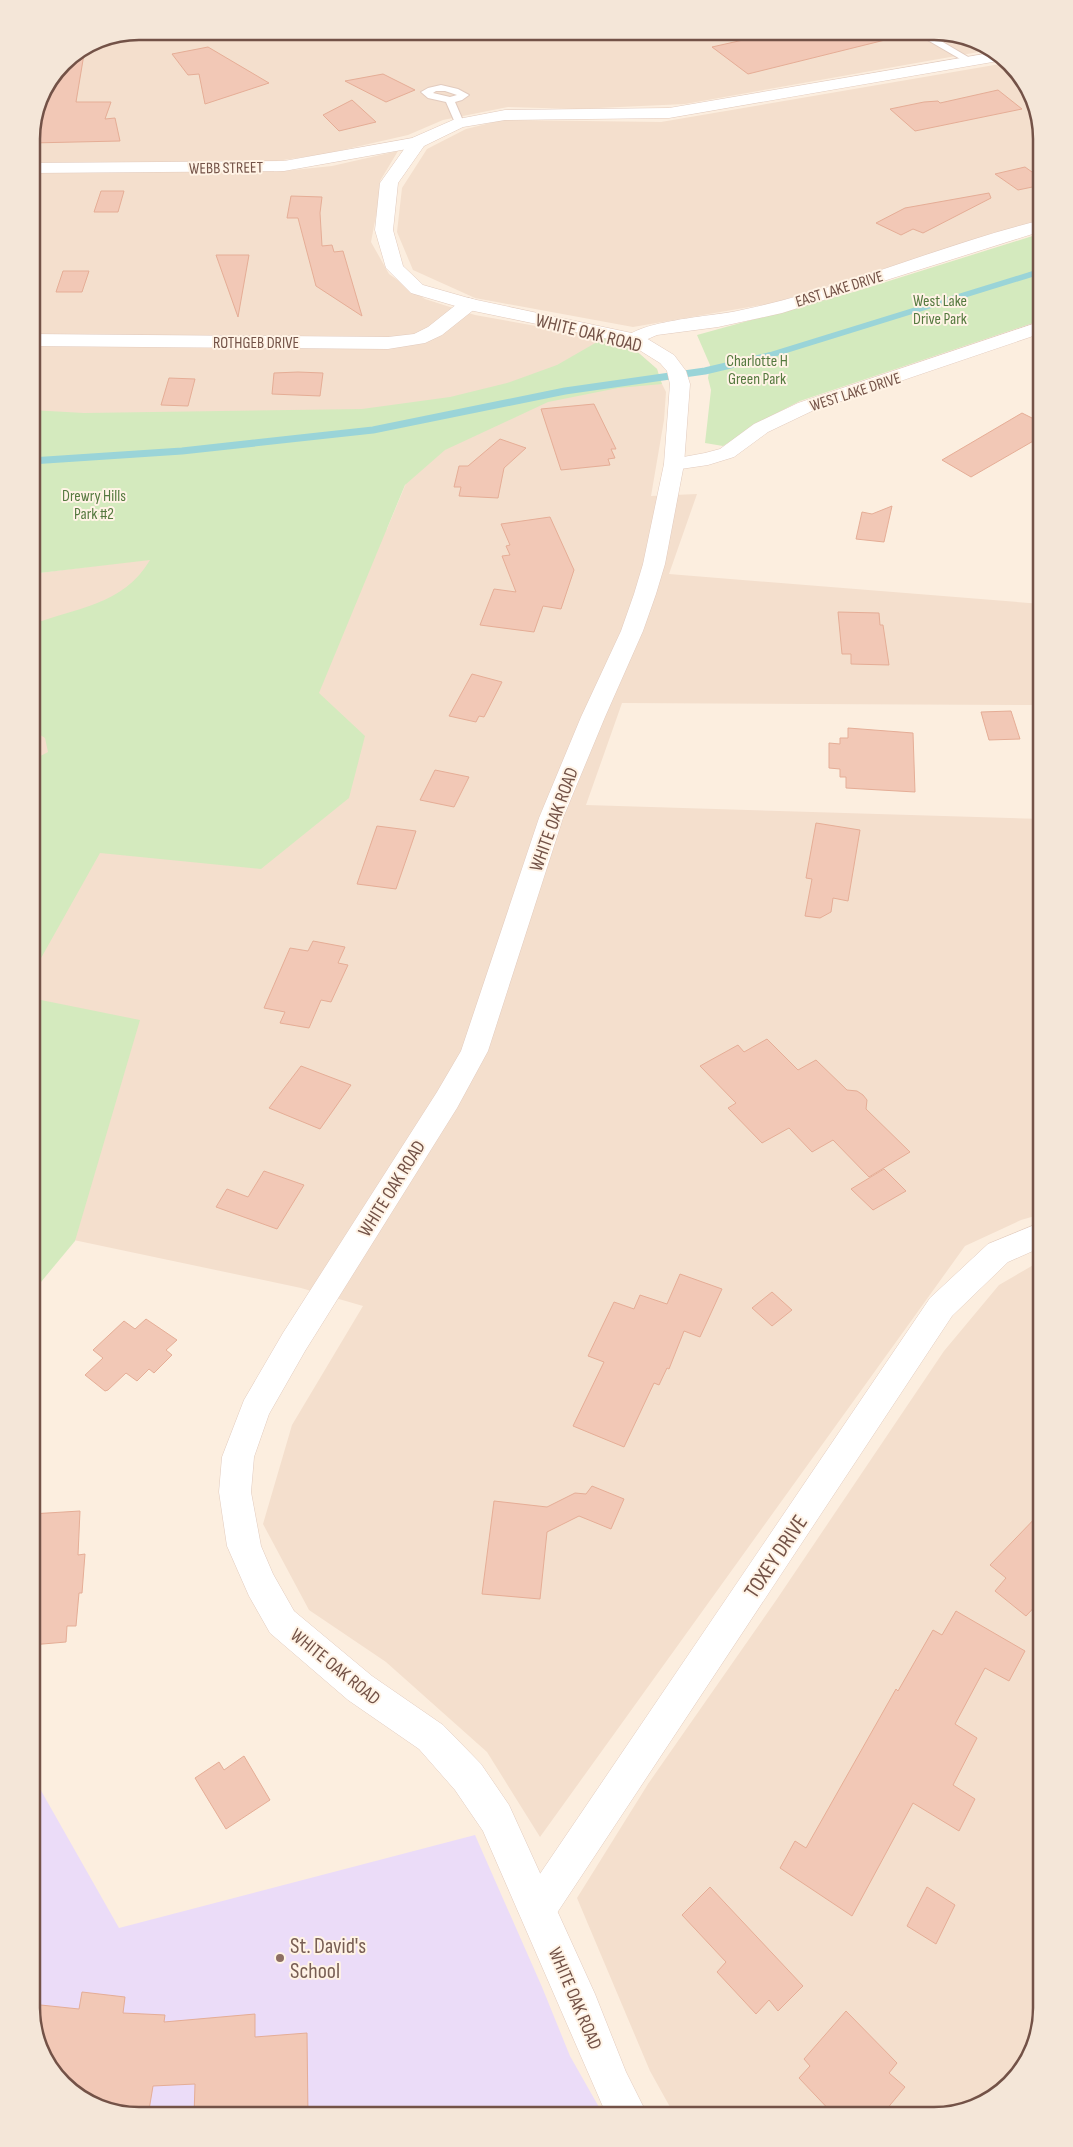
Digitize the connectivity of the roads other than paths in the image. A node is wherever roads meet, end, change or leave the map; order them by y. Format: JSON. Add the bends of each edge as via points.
{"nodes":[{"id":1,"x":929,"y":40,"type":"edge"},
{"id":2,"x":990,"y":58,"type":"edge"},
{"id":3,"x":970,"y":61,"type":"junction"},
{"id":4,"x":450,"y":100,"type":"dead end"},
{"id":5,"x":459,"y":123,"type":"junction"},
{"id":6,"x":418,"y":142,"type":"junction"},
{"id":7,"x":40,"y":168,"type":"edge"},
{"id":8,"x":1033,"y":228,"type":"edge"},
{"id":9,"x":468,"y":304,"type":"junction"},
{"id":10,"x":1033,"y":330,"type":"edge"},
{"id":11,"x":634,"y":339,"type":"junction"},
{"id":12,"x":40,"y":340,"type":"edge"},
{"id":13,"x":674,"y":464,"type":"junction"},
{"id":14,"x":1033,"y":1238,"type":"edge"},
{"id":15,"x":538,"y":1909,"type":"junction"},
{"id":16,"x":624,"y":2107,"type":"edge"}],
"edges":[{"from":1,"to":3,"type":"lane"},
{"from":2,"to":3,"type":"street","name":"WHITE OAK ROAD"},
{"from":3,"to":5,"type":"street","name":"WHITE OAK ROAD","via":[[668,113],[505,115]]},
{"from":4,"to":5,"type":"lane"},
{"from":5,"to":6,"type":"street","name":"WHITE OAK ROAD"},
{"from":6,"to":7,"type":"street","name":"WEBB STREET","via":[[284,166]]},
{"from":6,"to":9,"type":"street","name":"WHITE OAK ROAD","via":[[389,183],[384,230],[395,268],[417,288]]},
{"from":8,"to":11,"type":"street","name":"EAST LAKE DRIVE","via":[[774,309],[653,330]]},
{"from":9,"to":11,"type":"street","name":"WHITE OAK ROAD"},
{"from":9,"to":12,"type":"street","name":"ROTHGEB DRIVE","via":[[435,331],[418,339],[388,343]]},
{"from":10,"to":13,"type":"street","name":"WEST LAKE DRIVE","via":[[804,407],[761,428],[727,453]]},
{"from":11,"to":13,"type":"street","name":"WHITE OAK ROAD","via":[[667,359],[676,370],[680,384]]},
{"from":13,"to":15,"type":"street","name":"WHITE OAK ROAD","via":[[645,594],[632,632],[551,818],[474,1051],[284,1359],[255,1410],[238,1457],[235,1492],[244,1546],[260,1585],[282,1622],[360,1688],[431,1737],[468,1777],[496,1818]]},
{"from":14,"to":15,"type":"street","name":"TOXEY DRIVE","via":[[998,1253],[941,1307]]},
{"from":15,"to":16,"type":"street","name":"WHITE OAK ROAD"}]}
